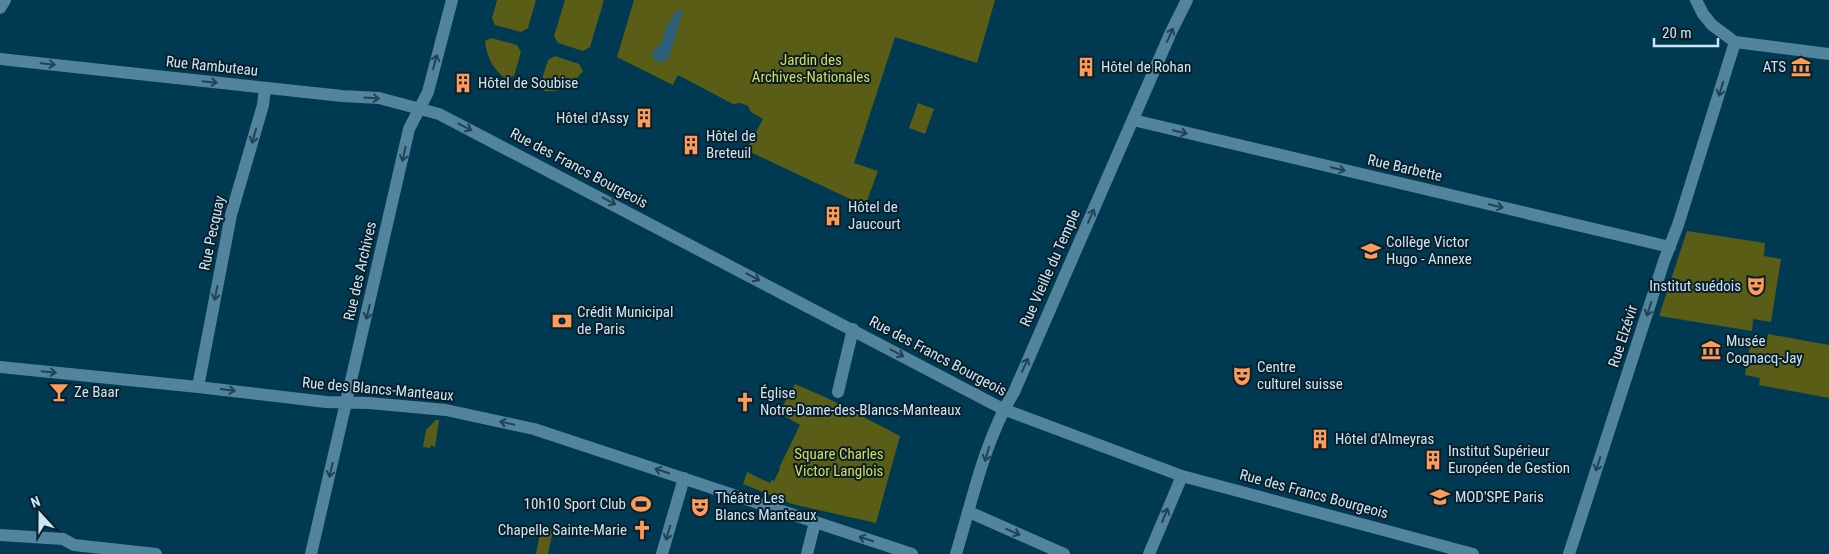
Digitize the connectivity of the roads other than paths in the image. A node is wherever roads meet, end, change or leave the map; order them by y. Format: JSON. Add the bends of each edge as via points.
{"nodes":[{"id":1,"x":5,"y":0,"type":"edge"},
{"id":2,"x":452,"y":0,"type":"edge"},
{"id":3,"x":1187,"y":0,"type":"edge"},
{"id":4,"x":1696,"y":0,"type":"edge"},
{"id":5,"x":0,"y":8,"type":"edge"},
{"id":6,"x":1735,"y":42,"type":"junction"},
{"id":7,"x":1829,"y":54,"type":"edge"},
{"id":8,"x":0,"y":59,"type":"edge"},
{"id":9,"x":264,"y":88,"type":"junction"},
{"id":10,"x":420,"y":108,"type":"junction"},
{"id":11,"x":1133,"y":120,"type":"junction"},
{"id":12,"x":1670,"y":247,"type":"junction"},
{"id":13,"x":853,"y":329,"type":"junction"},
{"id":14,"x":0,"y":368,"type":"edge"},
{"id":15,"x":198,"y":387,"type":"junction"},
{"id":16,"x":838,"y":392,"type":"dead end"},
{"id":17,"x":347,"y":403,"type":"junction"},
{"id":18,"x":1004,"y":409,"type":"junction"},
{"id":19,"x":1182,"y":476,"type":"junction"},
{"id":20,"x":684,"y":478,"type":"junction"},
{"id":21,"x":968,"y":512,"type":"junction"},
{"id":22,"x":815,"y":522,"type":"junction"},
{"id":23,"x":0,"y":535,"type":"edge"},
{"id":24,"x":156,"y":554,"type":"edge"},
{"id":25,"x":312,"y":554,"type":"edge"},
{"id":26,"x":662,"y":554,"type":"edge"},
{"id":27,"x":808,"y":554,"type":"edge"},
{"id":28,"x":912,"y":554,"type":"edge"},
{"id":29,"x":956,"y":554,"type":"edge"},
{"id":30,"x":1064,"y":554,"type":"edge"},
{"id":31,"x":1149,"y":554,"type":"edge"},
{"id":32,"x":1473,"y":554,"type":"edge"},
{"id":33,"x":1569,"y":554,"type":"edge"}],
"edges":[{"from":1,"to":5,"type":"street"},
{"from":10,"to":2,"type":"street","name":"Rue des Archives","one_way":true,"via":[[428,92]]},
{"from":11,"to":3,"type":"street","name":"Rue Vieille du Temple","one_way":true},
{"from":4,"to":6,"type":"street","via":[[1712,25]]},
{"from":6,"to":7,"type":"street"},
{"from":6,"to":12,"type":"street","name":"Rue Elzévir","one_way":true},
{"from":8,"to":9,"type":"street","name":"Rue Rambuteau","one_way":true},
{"from":9,"to":10,"type":"street","name":"Rue Rambuteau","one_way":true,"via":[[379,98]]},
{"from":9,"to":15,"type":"street","name":"Rue Pecquay","one_way":true,"via":[[231,215]]},
{"from":10,"to":13,"type":"street","name":"Rue des Francs Bourgeois","one_way":true,"via":[[502,145]]},
{"from":10,"to":17,"type":"street","name":"Rue des Archives","one_way":true,"via":[[409,129]]},
{"from":11,"to":12,"type":"street","name":"Rue Barbette","one_way":true},
{"from":18,"to":11,"type":"street","name":"Rue Vieille du Temple","one_way":true},
{"from":12,"to":33,"type":"street","name":"Rue Elzévir","one_way":true},
{"from":13,"to":16,"type":"street"},
{"from":13,"to":18,"type":"street","name":"Rue des Francs Bourgeois","one_way":true},
{"from":14,"to":15,"type":"street","name":"Rue des Blancs-Manteaux","one_way":true},
{"from":15,"to":17,"type":"street","name":"Rue des Blancs-Manteaux","one_way":true},
{"from":20,"to":17,"type":"street","name":"Rue des Blancs-Manteaux","one_way":true,"via":[[534,429],[446,410]]},
{"from":17,"to":25,"type":"street","name":"Rue des Archives","one_way":true},
{"from":18,"to":19,"type":"street","name":"Rue des Francs Bourgeois"},
{"from":18,"to":21,"type":"street","name":"Rue Vieille du Temple","one_way":true},
{"from":31,"to":19,"type":"street","one_way":true},
{"from":19,"to":32,"type":"street","name":"Rue des Francs Bourgeois"},
{"from":20,"to":22,"type":"street","name":"Rue des Blancs-Manteaux"},
{"from":20,"to":26,"type":"street","one_way":true},
{"from":21,"to":29,"type":"street","name":"Rue Vieille du Temple"},
{"from":21,"to":30,"type":"street","one_way":true},
{"from":22,"to":27,"type":"street"},
{"from":28,"to":22,"type":"street","name":"Rue des Blancs-Manteaux","one_way":true},
{"from":23,"to":24,"type":"street","via":[[63,539],[74,545]]}]}
